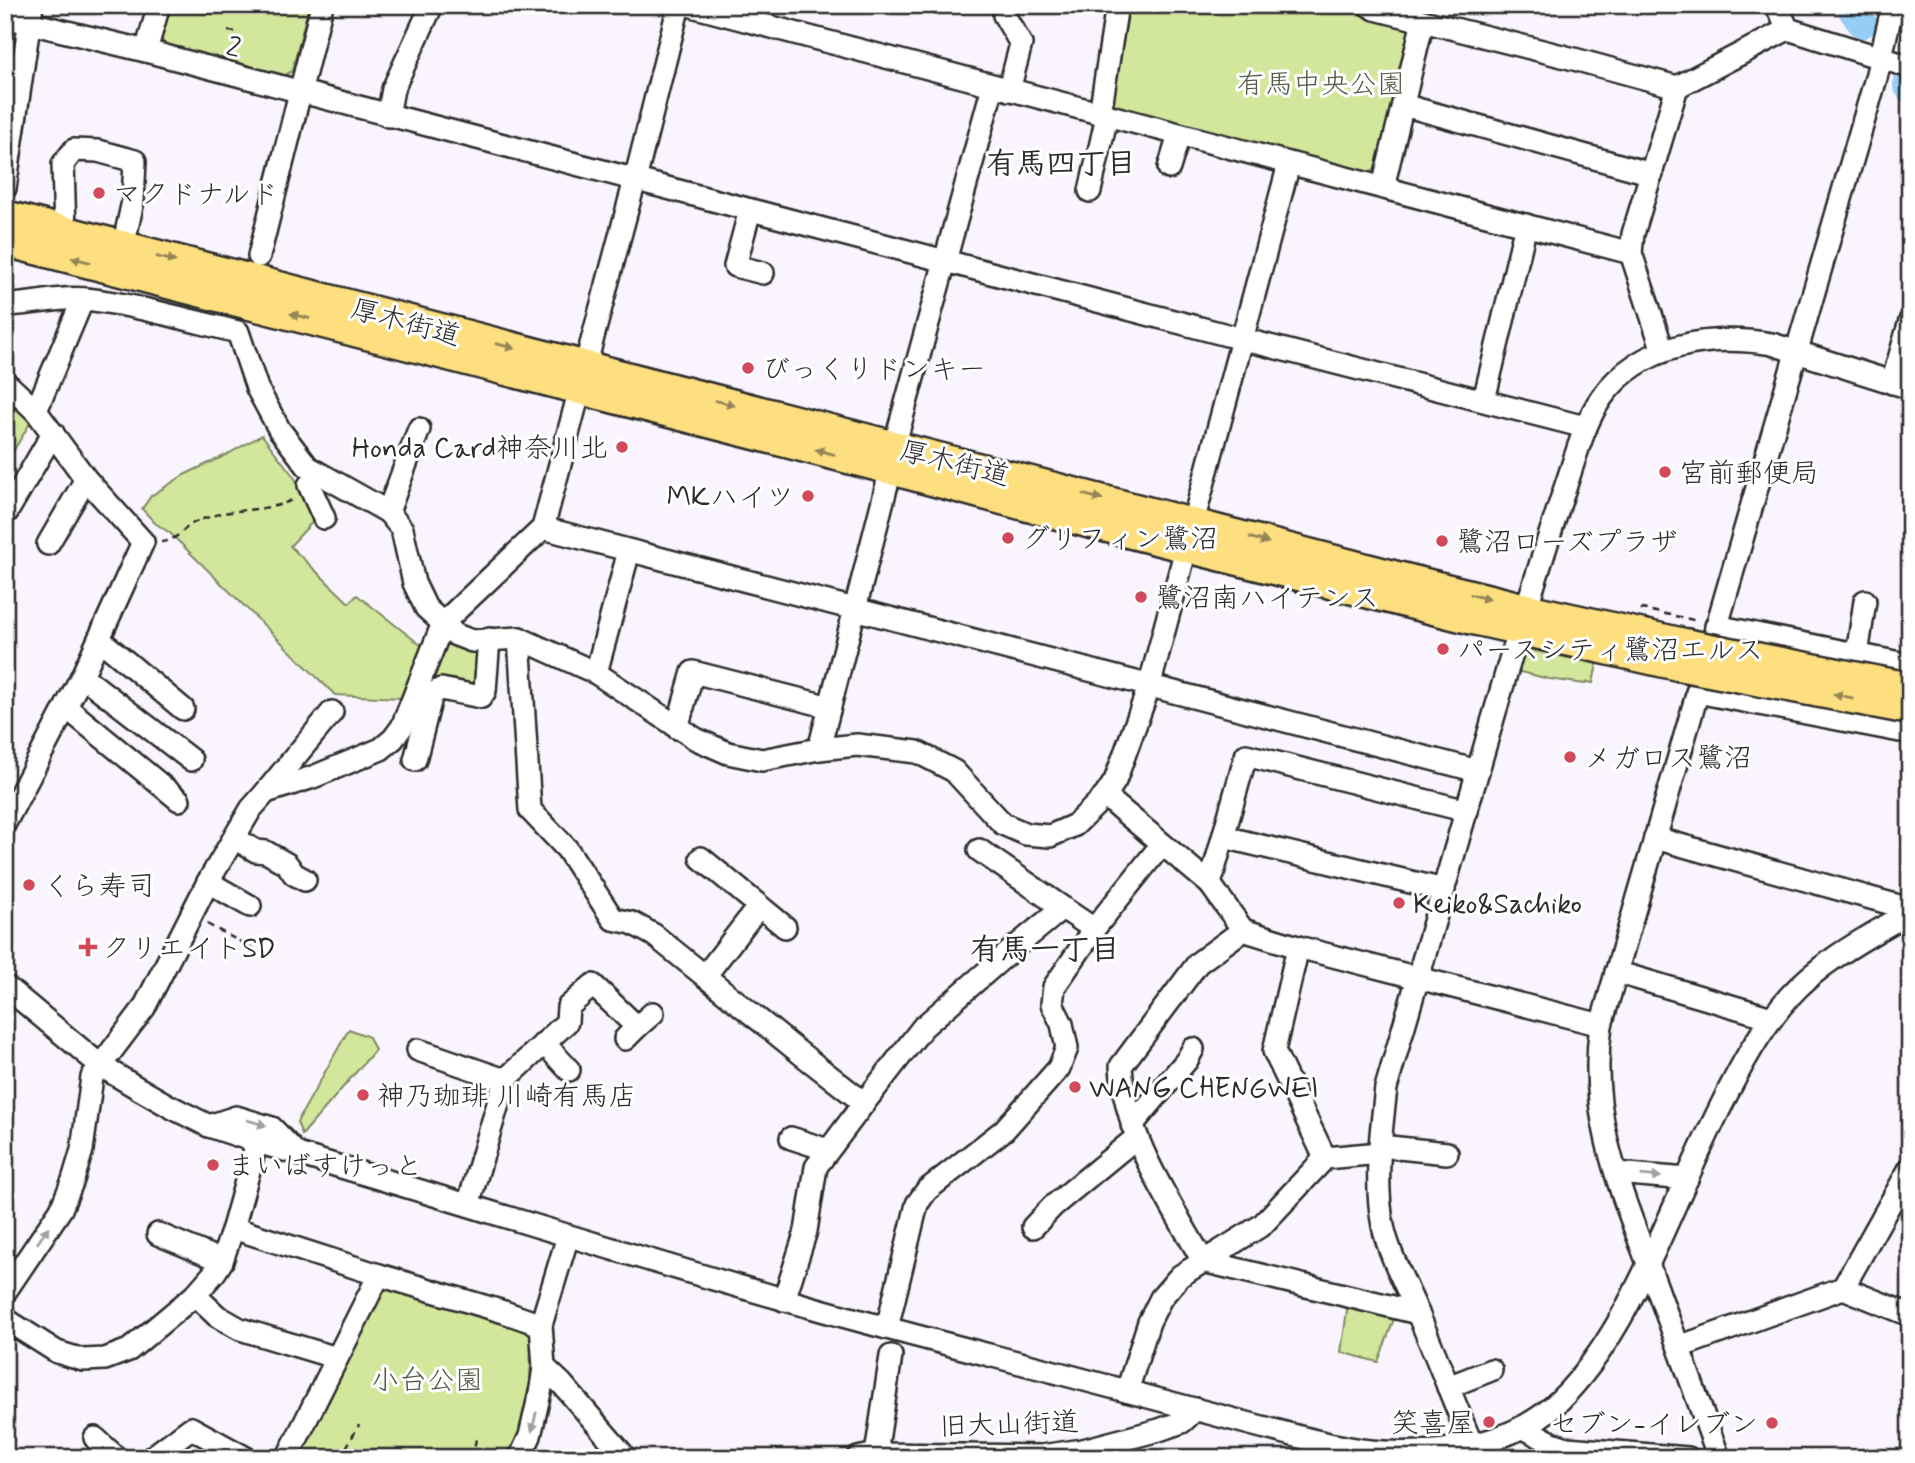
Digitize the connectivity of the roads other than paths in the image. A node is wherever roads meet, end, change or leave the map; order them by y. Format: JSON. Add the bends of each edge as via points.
{"nodes":[{"id":1,"x":159,"y":5,"type":"edge"},
{"id":2,"x":323,"y":5,"type":"edge"},
{"id":3,"x":432,"y":5,"type":"edge"},
{"id":4,"x":679,"y":5,"type":"edge"},
{"id":5,"x":688,"y":5,"type":"edge"},
{"id":6,"x":1117,"y":5,"type":"edge"},
{"id":7,"x":1368,"y":5,"type":"edge"},
{"id":8,"x":1776,"y":5,"type":"edge"},
{"id":9,"x":1894,"y":5,"type":"edge"},
{"id":10,"x":31,"y":14,"type":"edge"},
{"id":11,"x":1004,"y":15,"type":"dead end"},
{"id":12,"x":5,"y":17,"type":"edge"},
{"id":13,"x":1423,"y":21,"type":"junction"},
{"id":14,"x":1788,"y":29,"type":"junction"},
{"id":15,"x":146,"y":51,"type":"junction"},
{"id":16,"x":1881,"y":58,"type":"junction"},
{"id":17,"x":1910,"y":67,"type":"edge"},
{"id":18,"x":1677,"y":87,"type":"junction"},
{"id":19,"x":1001,"y":88,"type":"junction"},
{"id":20,"x":300,"y":92,"type":"junction"},
{"id":21,"x":1403,"y":106,"type":"junction"},
{"id":22,"x":1103,"y":115,"type":"junction"},
{"id":23,"x":388,"y":116,"type":"junction"},
{"id":24,"x":1179,"y":135,"type":"junction"},
{"id":25,"x":1289,"y":164,"type":"junction"},
{"id":26,"x":1170,"y":169,"type":"dead end"},
{"id":27,"x":1652,"y":174,"type":"junction"},
{"id":28,"x":635,"y":180,"type":"junction"},
{"id":29,"x":1383,"y":187,"type":"junction"},
{"id":30,"x":5,"y":188,"type":"edge"},
{"id":31,"x":1090,"y":191,"type":"dead end"},
{"id":32,"x":750,"y":210,"type":"junction"},
{"id":33,"x":5,"y":216,"type":"edge"},
{"id":34,"x":1526,"y":225,"type":"junction"},
{"id":35,"x":65,"y":232,"type":"junction"},
{"id":36,"x":5,"y":241,"type":"edge"},
{"id":37,"x":123,"y":247,"type":"junction"},
{"id":38,"x":1631,"y":253,"type":"junction"},
{"id":39,"x":258,"y":256,"type":"dead end"},
{"id":40,"x":945,"y":261,"type":"junction"},
{"id":41,"x":763,"y":273,"type":"dead end"},
{"id":42,"x":83,"y":299,"type":"junction"},
{"id":43,"x":5,"y":305,"type":"edge"},
{"id":44,"x":1910,"y":321,"type":"edge"},
{"id":45,"x":1242,"y":339,"type":"junction"},
{"id":46,"x":1663,"y":351,"type":"junction"},
{"id":47,"x":1796,"y":352,"type":"junction"},
{"id":48,"x":582,"y":378,"type":"junction"},
{"id":49,"x":5,"y":382,"type":"edge"},
{"id":50,"x":1901,"y":386,"type":"edge"},
{"id":51,"x":1484,"y":400,"type":"junction"},
{"id":52,"x":36,"y":411,"type":"junction"},
{"id":53,"x":1586,"y":427,"type":"junction"},
{"id":54,"x":419,"y":429,"type":"dead end"},
{"id":55,"x":53,"y":433,"type":"junction"},
{"id":56,"x":892,"y":458,"type":"junction"},
{"id":57,"x":86,"y":479,"type":"junction"},
{"id":58,"x":310,"y":485,"type":"road end"},
{"id":59,"x":7,"y":512,"type":"dead end"},
{"id":60,"x":388,"y":512,"type":"junction"},
{"id":61,"x":324,"y":518,"type":"dead end"},
{"id":62,"x":542,"y":528,"type":"junction"},
{"id":63,"x":1190,"y":534,"type":"junction"},
{"id":64,"x":48,"y":544,"type":"dead end"},
{"id":65,"x":629,"y":551,"type":"junction"},
{"id":66,"x":1865,"y":601,"type":"dead end"},
{"id":67,"x":855,"y":609,"type":"junction"},
{"id":68,"x":1522,"y":619,"type":"junction"},
{"id":69,"x":443,"y":623,"type":"junction"},
{"id":70,"x":519,"y":638,"type":"junction"},
{"id":71,"x":99,"y":639,"type":"junction"},
{"id":72,"x":489,"y":639,"type":"junction"},
{"id":73,"x":1694,"y":639,"type":"junction"},
{"id":74,"x":1857,"y":655,"type":"junction"},
{"id":75,"x":1910,"y":665,"type":"edge"},
{"id":76,"x":596,"y":674,"type":"junction"},
{"id":77,"x":82,"y":676,"type":"junction"},
{"id":78,"x":1149,"y":687,"type":"junction"},
{"id":79,"x":1910,"y":688,"type":"edge"},
{"id":80,"x":1697,"y":692,"type":"junction"},
{"id":81,"x":830,"y":707,"type":"junction"},
{"id":82,"x":66,"y":708,"type":"junction"},
{"id":83,"x":183,"y":709,"type":"dead end"},
{"id":84,"x":332,"y":712,"type":"dead end"},
{"id":85,"x":1905,"y":720,"type":"edge"},
{"id":86,"x":677,"y":728,"type":"junction"},
{"id":87,"x":819,"y":749,"type":"junction"},
{"id":88,"x":191,"y":760,"type":"dead end"},
{"id":89,"x":415,"y":760,"type":"dead end"},
{"id":90,"x":1478,"y":771,"type":"junction"},
{"id":91,"x":266,"y":792,"type":"junction"},
{"id":92,"x":1105,"y":796,"type":"junction"},
{"id":93,"x":179,"y":800,"type":"dead end"},
{"id":94,"x":1468,"y":811,"type":"junction"},
{"id":95,"x":5,"y":823,"type":"edge"},
{"id":96,"x":1224,"y":837,"type":"junction"},
{"id":97,"x":234,"y":838,"type":"junction"},
{"id":98,"x":1655,"y":838,"type":"junction"},
{"id":99,"x":1163,"y":844,"type":"junction"},
{"id":100,"x":979,"y":850,"type":"dead end"},
{"id":101,"x":702,"y":858,"type":"dead end"},
{"id":102,"x":304,"y":880,"type":"dead end"},
{"id":103,"x":208,"y":882,"type":"junction"},
{"id":104,"x":1210,"y":884,"type":"junction"},
{"id":105,"x":1444,"y":890,"type":"junction"},
{"id":106,"x":250,"y":906,"type":"dead end"},
{"id":107,"x":759,"y":906,"type":"junction"},
{"id":108,"x":1063,"y":908,"type":"junction"},
{"id":109,"x":1910,"y":910,"type":"edge"},
{"id":110,"x":785,"y":927,"type":"dead end"},
{"id":111,"x":1094,"y":929,"type":"junction"},
{"id":112,"x":1243,"y":930,"type":"junction"},
{"id":113,"x":1298,"y":947,"type":"junction"},
{"id":114,"x":1616,"y":972,"type":"junction"},
{"id":115,"x":705,"y":976,"type":"junction"},
{"id":116,"x":1418,"y":978,"type":"junction"},
{"id":117,"x":5,"y":986,"type":"edge"},
{"id":118,"x":1772,"y":1018,"type":"junction"},
{"id":119,"x":1601,"y":1025,"type":"junction"},
{"id":120,"x":638,"y":1026,"type":"dead end"},
{"id":121,"x":544,"y":1043,"type":"junction"},
{"id":122,"x":1193,"y":1049,"type":"dead end"},
{"id":123,"x":418,"y":1050,"type":"dead end"},
{"id":124,"x":101,"y":1066,"type":"junction"},
{"id":125,"x":569,"y":1070,"type":"dead end"},
{"id":126,"x":505,"y":1080,"type":"junction"},
{"id":127,"x":864,"y":1103,"type":"junction"},
{"id":128,"x":209,"y":1126,"type":"junction"},
{"id":129,"x":1135,"y":1131,"type":"junction"},
{"id":130,"x":791,"y":1138,"type":"dead end"},
{"id":131,"x":257,"y":1142,"type":"junction"},
{"id":132,"x":828,"y":1150,"type":"junction"},
{"id":133,"x":1380,"y":1150,"type":"junction"},
{"id":134,"x":295,"y":1153,"type":"junction"},
{"id":135,"x":1447,"y":1153,"type":"dead end"},
{"id":136,"x":1325,"y":1158,"type":"junction"},
{"id":137,"x":1910,"y":1168,"type":"edge"},
{"id":138,"x":1616,"y":1173,"type":"junction"},
{"id":139,"x":1687,"y":1179,"type":"junction"},
{"id":140,"x":468,"y":1205,"type":"junction"},
{"id":141,"x":1033,"y":1227,"type":"dead end"},
{"id":142,"x":233,"y":1228,"type":"junction"},
{"id":143,"x":158,"y":1234,"type":"dead end"},
{"id":144,"x":568,"y":1236,"type":"junction"},
{"id":145,"x":222,"y":1261,"type":"junction"},
{"id":146,"x":1203,"y":1261,"type":"junction"},
{"id":147,"x":1649,"y":1264,"type":"junction"},
{"id":148,"x":379,"y":1275,"type":"junction"},
{"id":149,"x":1843,"y":1288,"type":"junction"},
{"id":150,"x":5,"y":1292,"type":"edge"},
{"id":151,"x":195,"y":1295,"type":"junction"},
{"id":152,"x":784,"y":1300,"type":"junction"},
{"id":153,"x":1418,"y":1313,"type":"junction"},
{"id":154,"x":1910,"y":1315,"type":"edge"},
{"id":155,"x":5,"y":1320,"type":"edge"},
{"id":156,"x":541,"y":1325,"type":"junction"},
{"id":157,"x":887,"y":1328,"type":"junction"},
{"id":158,"x":1679,"y":1347,"type":"junction"},
{"id":159,"x":891,"y":1356,"type":"dead end"},
{"id":160,"x":337,"y":1358,"type":"junction"},
{"id":161,"x":544,"y":1367,"type":"junction"},
{"id":162,"x":1491,"y":1370,"type":"dead end"},
{"id":163,"x":1448,"y":1387,"type":"junction"},
{"id":164,"x":1126,"y":1391,"type":"junction"},
{"id":165,"x":1196,"y":1409,"type":"junction"},
{"id":166,"x":1524,"y":1428,"type":"junction"},
{"id":167,"x":95,"y":1438,"type":"dead end"},
{"id":168,"x":1472,"y":1445,"type":"junction"},
{"id":169,"x":1448,"y":1453,"type":"edge"},
{"id":170,"x":867,"y":1456,"type":"edge"},
{"id":171,"x":117,"y":1458,"type":"edge"},
{"id":172,"x":151,"y":1458,"type":"edge"},
{"id":173,"x":246,"y":1458,"type":"edge"},
{"id":174,"x":288,"y":1458,"type":"edge"},
{"id":175,"x":520,"y":1458,"type":"edge"},
{"id":176,"x":626,"y":1458,"type":"edge"},
{"id":177,"x":1688,"y":1458,"type":"edge"},
{"id":178,"x":1719,"y":1458,"type":"edge"}],
"edges":[{"from":1,"to":15,"type":"street"},
{"from":2,"to":20,"type":"street"},
{"from":3,"to":23,"type":"street","via":[[393,89]]},
{"from":4,"to":28,"type":"street"},
{"from":5,"to":19,"type":"street"},
{"from":6,"to":22,"type":"street"},
{"from":7,"to":13,"type":"street"},
{"from":8,"to":14,"type":"street"},
{"from":9,"to":16,"type":"street"},
{"from":10,"to":12,"type":"street","name":"2"},
{"from":10,"to":15,"type":"street","name":"2"},
{"from":10,"to":30,"type":"street"},
{"from":11,"to":19,"type":"street","via":[[1021,44]]},
{"from":13,"to":18,"type":"street"},
{"from":13,"to":21,"type":"street"},
{"from":14,"to":16,"type":"street"},
{"from":14,"to":18,"type":"street"},
{"from":15,"to":20,"type":"street","name":"2"},
{"from":16,"to":17,"type":"street"},
{"from":16,"to":47,"type":"street"},
{"from":18,"to":27,"type":"street"},
{"from":19,"to":22,"type":"street"},
{"from":19,"to":40,"type":"street"},
{"from":20,"to":23,"type":"street","name":"2"},
{"from":20,"to":39,"type":"street"},
{"from":21,"to":27,"type":"street"},
{"from":21,"to":29,"type":"street"},
{"from":22,"to":24,"type":"street"},
{"from":22,"to":31,"type":"street"},
{"from":23,"to":28,"type":"street","name":"2"},
{"from":24,"to":25,"type":"street"},
{"from":24,"to":26,"type":"street"},
{"from":25,"to":29,"type":"street"},
{"from":25,"to":45,"type":"street"},
{"from":27,"to":38,"type":"street"},
{"from":28,"to":32,"type":"street","name":"2"},
{"from":28,"to":48,"type":"street"},
{"from":29,"to":34,"type":"street"},
{"from":32,"to":40,"type":"street","name":"2"},
{"from":32,"to":41,"type":"street","via":[[735,267]]},
{"from":33,"to":35,"type":"highway","name":"厚木街道"},
{"from":34,"to":38,"type":"street"},
{"from":34,"to":51,"type":"street"},
{"from":35,"to":37,"type":"highway","name":"厚木街道"},
{"from":35,"to":37,"type":"street","via":[[63,164],[74,150],[98,151],[135,161],[133,201]]},
{"from":48,"to":36,"type":"highway","name":"厚木街道","one_way":true},
{"from":37,"to":48,"type":"highway","name":"厚木街道","one_way":true},
{"from":38,"to":46,"type":"street"},
{"from":40,"to":45,"type":"street","name":"2"},
{"from":40,"to":56,"type":"street"},
{"from":42,"to":43,"type":"street"},
{"from":42,"to":52,"type":"street"},
{"from":42,"to":60,"type":"street","via":[[238,332],[257,388],[279,429],[308,467]]},
{"from":44,"to":50,"type":"street"},
{"from":45,"to":51,"type":"street","name":"2"},
{"from":45,"to":63,"type":"street"},
{"from":46,"to":47,"type":"street","via":[[1693,342],[1725,340],[1759,341]]},
{"from":46,"to":53,"type":"street","via":[[1634,364],[1603,396]]},
{"from":47,"to":50,"type":"street"},
{"from":47,"to":73,"type":"street"},
{"from":48,"to":56,"type":"highway","name":"厚木街道"},
{"from":48,"to":62,"type":"street"},
{"from":49,"to":52,"type":"street"},
{"from":51,"to":53,"type":"street","name":"2"},
{"from":52,"to":55,"type":"street"},
{"from":53,"to":68,"type":"street"},
{"from":54,"to":60,"type":"street"},
{"from":55,"to":57,"type":"street"},
{"from":55,"to":59,"type":"street"},
{"from":56,"to":63,"type":"highway","name":"厚木街道","via":[[1084,521]]},
{"from":56,"to":67,"type":"street"},
{"from":57,"to":64,"type":"street"},
{"from":57,"to":71,"type":"street","via":[[143,542]]},
{"from":58,"to":61,"type":"street"},
{"from":60,"to":69,"type":"street","via":[[402,529],[414,583],[426,608]]},
{"from":62,"to":65,"type":"street"},
{"from":62,"to":69,"type":"street"},
{"from":63,"to":68,"type":"highway","name":"厚木街道","via":[[1472,619]]},
{"from":63,"to":78,"type":"street"},
{"from":65,"to":67,"type":"street"},
{"from":65,"to":76,"type":"street"},
{"from":66,"to":74,"type":"street"},
{"from":67,"to":78,"type":"street"},
{"from":67,"to":81,"type":"street"},
{"from":68,"to":73,"type":"highway","name":"厚木街道"},
{"from":68,"to":90,"type":"street"},
{"from":69,"to":72,"type":"street","via":[[472,641]]},
{"from":69,"to":91,"type":"street","via":[[405,721],[393,739],[381,749]]},
{"from":70,"to":72,"type":"street"},
{"from":70,"to":76,"type":"street"},
{"from":70,"to":115,"type":"street","via":[[530,810],[567,849],[613,919],[654,935]]},
{"from":71,"to":77,"type":"street"},
{"from":71,"to":83,"type":"street"},
{"from":72,"to":89,"type":"street","via":[[485,691],[481,697],[441,689],[432,694]]},
{"from":73,"to":74,"type":"street"},
{"from":73,"to":79,"type":"highway","name":"厚木街道","bridge":true},
{"from":73,"to":80,"type":"street"},
{"from":85,"to":73,"type":"highway","name":"厚木街道","one_way":true,"bridge":true},
{"from":74,"to":75,"type":"street"},
{"from":76,"to":86,"type":"street"},
{"from":77,"to":82,"type":"street"},
{"from":77,"to":88,"type":"street"},
{"from":78,"to":90,"type":"street"},
{"from":78,"to":92,"type":"street","via":[[1115,781]]},
{"from":80,"to":85,"type":"street"},
{"from":80,"to":98,"type":"street"},
{"from":81,"to":86,"type":"street","via":[[693,672]]},
{"from":81,"to":87,"type":"street"},
{"from":82,"to":93,"type":"street"},
{"from":82,"to":95,"type":"street"},
{"from":84,"to":91,"type":"street"},
{"from":86,"to":87,"type":"street","via":[[728,752],[762,760]]},
{"from":87,"to":92,"type":"street","via":[[857,745],[917,752],[954,771],[1003,824],[1026,834],[1050,836],[1076,825]]},
{"from":90,"to":94,"type":"street"},
{"from":91,"to":97,"type":"street"},
{"from":92,"to":99,"type":"street"},
{"from":94,"to":96,"type":"street","via":[[1246,755]]},
{"from":94,"to":105,"type":"street"},
{"from":96,"to":104,"type":"street"},
{"from":96,"to":105,"type":"street"},
{"from":97,"to":102,"type":"street","via":[[287,864]]},
{"from":97,"to":103,"type":"street"},
{"from":98,"to":109,"type":"street"},
{"from":98,"to":114,"type":"street"},
{"from":99,"to":104,"type":"street"},
{"from":99,"to":111,"type":"street"},
{"from":100,"to":108,"type":"street"},
{"from":101,"to":107,"type":"street"},
{"from":103,"to":106,"type":"street"},
{"from":103,"to":124,"type":"street","via":[[144,1008]]},
{"from":104,"to":112,"type":"street"},
{"from":105,"to":116,"type":"street"},
{"from":107,"to":110,"type":"street"},
{"from":107,"to":115,"type":"street"},
{"from":108,"to":111,"type":"street"},
{"from":108,"to":127,"type":"street","via":[[923,1027]]},
{"from":109,"to":118,"type":"street","via":[[1823,966]]},
{"from":111,"to":157,"type":"street","via":[[1054,987],[1052,1004],[1067,1048],[1059,1069],[1004,1130],[927,1190],[917,1205]]},
{"from":112,"to":113,"type":"street"},
{"from":112,"to":129,"type":"street","via":[[1198,963],[1121,1066]]},
{"from":113,"to":116,"type":"street"},
{"from":113,"to":136,"type":"street","via":[[1274,1051]]},
{"from":114,"to":118,"type":"street"},
{"from":114,"to":119,"type":"street"},
{"from":115,"to":127,"type":"street"},
{"from":116,"to":119,"type":"street"},
{"from":116,"to":133,"type":"street","via":[[1386,1088]]},
{"from":117,"to":124,"type":"street"},
{"from":118,"to":139,"type":"street","via":[[1738,1071]]},
{"from":119,"to":138,"type":"street","via":[[1598,1090]]},
{"from":120,"to":121,"type":"street","via":[[593,985],[568,1007],[567,1022]]},
{"from":121,"to":125,"type":"street"},
{"from":121,"to":126,"type":"street"},
{"from":122,"to":129,"type":"street"},
{"from":123,"to":126,"type":"street"},
{"from":124,"to":128,"type":"street"},
{"from":150,"to":124,"type":"street","one_way":true,"via":[[61,1209],[82,1150],[92,1077]]},
{"from":126,"to":140,"type":"street"},
{"from":127,"to":132,"type":"street"},
{"from":128,"to":131,"type":"street"},
{"from":128,"to":134,"type":"street","one_way":true,"via":[[236,1116],[272,1128]]},
{"from":129,"to":141,"type":"street"},
{"from":129,"to":146,"type":"street"},
{"from":130,"to":132,"type":"street"},
{"from":131,"to":134,"type":"street"},
{"from":131,"to":142,"type":"street"},
{"from":132,"to":152,"type":"street","via":[[816,1167],[806,1231]]},
{"from":133,"to":135,"type":"street"},
{"from":133,"to":136,"type":"street"},
{"from":133,"to":153,"type":"street","via":[[1383,1227]]},
{"from":134,"to":140,"type":"street"},
{"from":136,"to":146,"type":"street","via":[[1262,1225]]},
{"from":137,"to":149,"type":"street"},
{"from":138,"to":139,"type":"street","one_way":true},
{"from":138,"to":147,"type":"street"},
{"from":139,"to":147,"type":"street"},
{"from":140,"to":144,"type":"street"},
{"from":142,"to":145,"type":"street"},
{"from":142,"to":148,"type":"street"},
{"from":143,"to":145,"type":"street"},
{"from":144,"to":152,"type":"street"},
{"from":144,"to":156,"type":"street"},
{"from":145,"to":151,"type":"street"},
{"from":146,"to":153,"type":"street"},
{"from":146,"to":164,"type":"street","via":[[1180,1276],[1161,1298]]},
{"from":147,"to":158,"type":"street"},
{"from":147,"to":166,"type":"street","via":[[1635,1294],[1579,1380],[1557,1404]]},
{"from":148,"to":156,"type":"street"},
{"from":148,"to":160,"type":"street"},
{"from":149,"to":154,"type":"street"},
{"from":149,"to":158,"type":"street"},
{"from":151,"to":155,"type":"street","via":[[129,1350],[105,1359],[83,1360],[57,1352]]},
{"from":151,"to":160,"type":"street","via":[[240,1329]]},
{"from":152,"to":157,"type":"street"},
{"from":153,"to":163,"type":"street"},
{"from":156,"to":161,"type":"street"},
{"from":157,"to":164,"type":"street"},
{"from":158,"to":178,"type":"street"},
{"from":159,"to":170,"type":"street"},
{"from":160,"to":174,"type":"street"},
{"from":161,"to":175,"type":"street","one_way":true,"via":[[530,1436]]},
{"from":161,"to":176,"type":"street"},
{"from":162,"to":163,"type":"street"},
{"from":163,"to":168,"type":"street"},
{"from":164,"to":165,"type":"street"},
{"from":165,"to":169,"type":"street","via":[[1360,1449]]},
{"from":165,"to":170,"type":"street","name":"旧大山街道","via":[[1182,1422],[1083,1450],[1041,1456]]},
{"from":166,"to":168,"type":"street"},
{"from":166,"to":177,"type":"street","via":[[1567,1448]]},
{"from":167,"to":171,"type":"street"},
{"from":168,"to":169,"type":"street"},
{"from":172,"to":173,"type":"street","via":[[191,1428]]}]}
